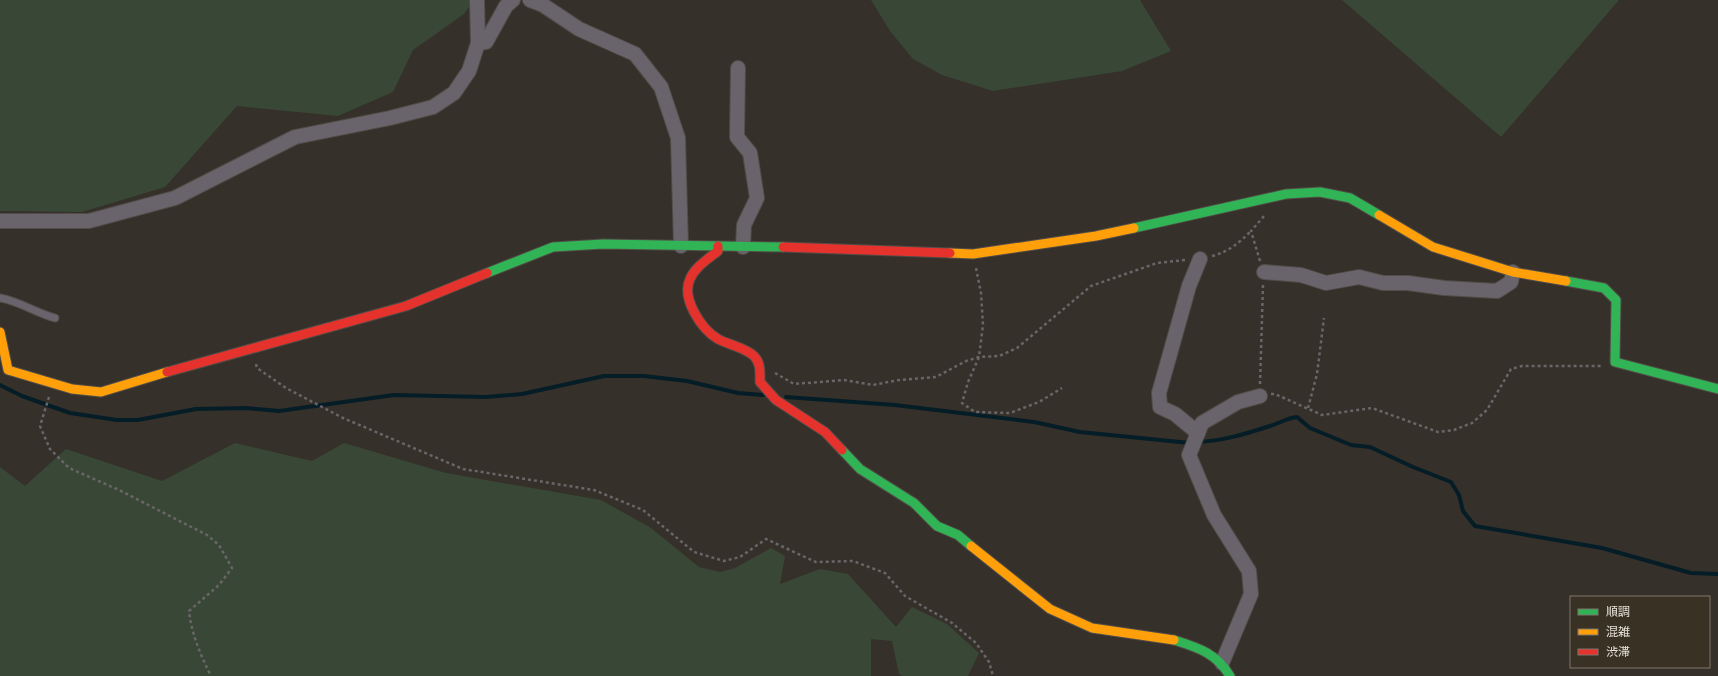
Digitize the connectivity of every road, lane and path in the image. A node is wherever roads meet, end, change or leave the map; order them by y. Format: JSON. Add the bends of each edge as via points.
{"nodes":[{"id":1,"x":477,"y":0,"type":"edge"},
{"id":2,"x":514,"y":0,"type":"edge"},
{"id":3,"x":530,"y":0,"type":"edge"},
{"id":4,"x":478,"y":43,"type":"junction"},
{"id":5,"x":738,"y":68,"type":"dead end"},
{"id":6,"x":1268,"y":211,"type":"dead end"},
{"id":7,"x":0,"y":221,"type":"edge"},
{"id":8,"x":1251,"y":231,"type":"junction"},
{"id":9,"x":681,"y":246,"type":"junction"},
{"id":10,"x":718,"y":246,"type":"junction"},
{"id":11,"x":744,"y":247,"type":"junction"},
{"id":12,"x":973,"y":254,"type":"junction"},
{"id":13,"x":1200,"y":259,"type":"junction"},
{"id":14,"x":1264,"y":272,"type":"junction"},
{"id":15,"x":1513,"y":272,"type":"junction"},
{"id":16,"x":0,"y":298,"type":"edge"},
{"id":17,"x":55,"y":318,"type":"dead end"},
{"id":18,"x":1324,"y":318,"type":"dead end"},
{"id":19,"x":0,"y":332,"type":"edge"},
{"id":20,"x":253,"y":349,"type":"junction"},
{"id":21,"x":979,"y":357,"type":"junction"},
{"id":22,"x":1616,"y":362,"type":"junction"},
{"id":23,"x":761,"y":370,"type":"junction"},
{"id":24,"x":53,"y":383,"type":"junction"},
{"id":25,"x":1062,"y":388,"type":"dead end"},
{"id":26,"x":1718,"y":389,"type":"edge"},
{"id":27,"x":1260,"y":396,"type":"junction"},
{"id":28,"x":1308,"y":408,"type":"junction"},
{"id":29,"x":1198,"y":433,"type":"junction"},
{"id":30,"x":1222,"y":663,"type":"junction"},
{"id":31,"x":211,"y":676,"type":"edge"},
{"id":32,"x":992,"y":676,"type":"edge"},
{"id":33,"x":1230,"y":676,"type":"edge"}],
"edges":[{"from":1,"to":4,"type":"street"},
{"from":2,"to":4,"type":"street","via":[[506,6],[486,42]]},
{"from":3,"to":9,"type":"street","via":[[543,5],[579,29],[635,54],[661,87],[678,138]]},
{"from":4,"to":7,"type":"street","via":[[469,71],[454,93],[433,107],[295,137],[175,198],[89,221]]},
{"from":5,"to":11,"type":"street","via":[[737,137],[750,153],[756,198],[744,225]]},
{"from":6,"to":8,"type":"path"},
{"from":8,"to":13,"type":"path","via":[[1224,253]]},
{"from":8,"to":14,"type":"path"},
{"from":9,"to":10,"type":"street"},
{"from":9,"to":20,"type":"street","via":[[603,244],[553,247],[406,306]]},
{"from":10,"to":11,"type":"street"},
{"from":10,"to":23,"type":"street","via":[[718,251],[695,269],[687,283],[688,300],[701,323],[716,338],[748,352],[758,360]]},
{"from":11,"to":12,"type":"street"},
{"from":12,"to":15,"type":"street","via":[[1096,236],[1286,194],[1320,192],[1350,198],[1433,247]]},
{"from":12,"to":21,"type":"path","via":[[983,324]]},
{"from":13,"to":21,"type":"path","via":[[1157,263],[1091,286],[1017,348],[999,356]]},
{"from":13,"to":29,"type":"street","via":[[1189,286],[1160,393],[1160,407],[1175,414]]},
{"from":14,"to":15,"type":"street","via":[[1301,275],[1326,284],[1359,277],[1383,283],[1497,291],[1511,282]]},
{"from":14,"to":27,"type":"path"},
{"from":15,"to":22,"type":"street","via":[[1604,288],[1616,300]]},
{"from":16,"to":17,"type":"lane"},
{"from":18,"to":28,"type":"path","via":[[1317,374]]},
{"from":19,"to":24,"type":"street","via":[[8,370]]},
{"from":20,"to":24,"type":"street","via":[[102,392],[72,389]]},
{"from":20,"to":32,"type":"path","via":[[257,368],[286,388],[343,418],[463,469],[594,490],[643,510],[694,552],[724,561],[740,557],[766,539],[816,562],[853,561],[885,573],[905,596],[952,623],[976,643],[989,662]]},
{"from":21,"to":23,"type":"path","via":[[936,377],[873,385],[844,380],[794,384],[770,371]]},
{"from":21,"to":25,"type":"path","via":[[962,403],[975,412],[1010,413],[1039,402]]},
{"from":22,"to":26,"type":"street"},
{"from":22,"to":28,"type":"path","via":[[1601,367],[1522,366],[1511,369],[1487,410],[1472,423],[1454,430],[1438,432],[1372,408],[1322,414]]},
{"from":23,"to":30,"type":"street","via":[[760,382],[776,400],[825,432],[860,469],[914,503],[936,526],[958,535],[1050,609],[1092,628],[1174,640],[1203,650]]},
{"from":24,"to":31,"type":"path","via":[[40,426],[50,449],[69,468],[119,490],[207,535],[219,545],[232,568],[219,585],[190,610],[191,627],[197,648]]},
{"from":27,"to":28,"type":"path","via":[[1275,394]]},
{"from":27,"to":29,"type":"street","via":[[1238,402],[1202,423]]},
{"from":29,"to":30,"type":"street","via":[[1189,455],[1214,515],[1249,571],[1251,594]]},
{"from":30,"to":33,"type":"street"}]}
